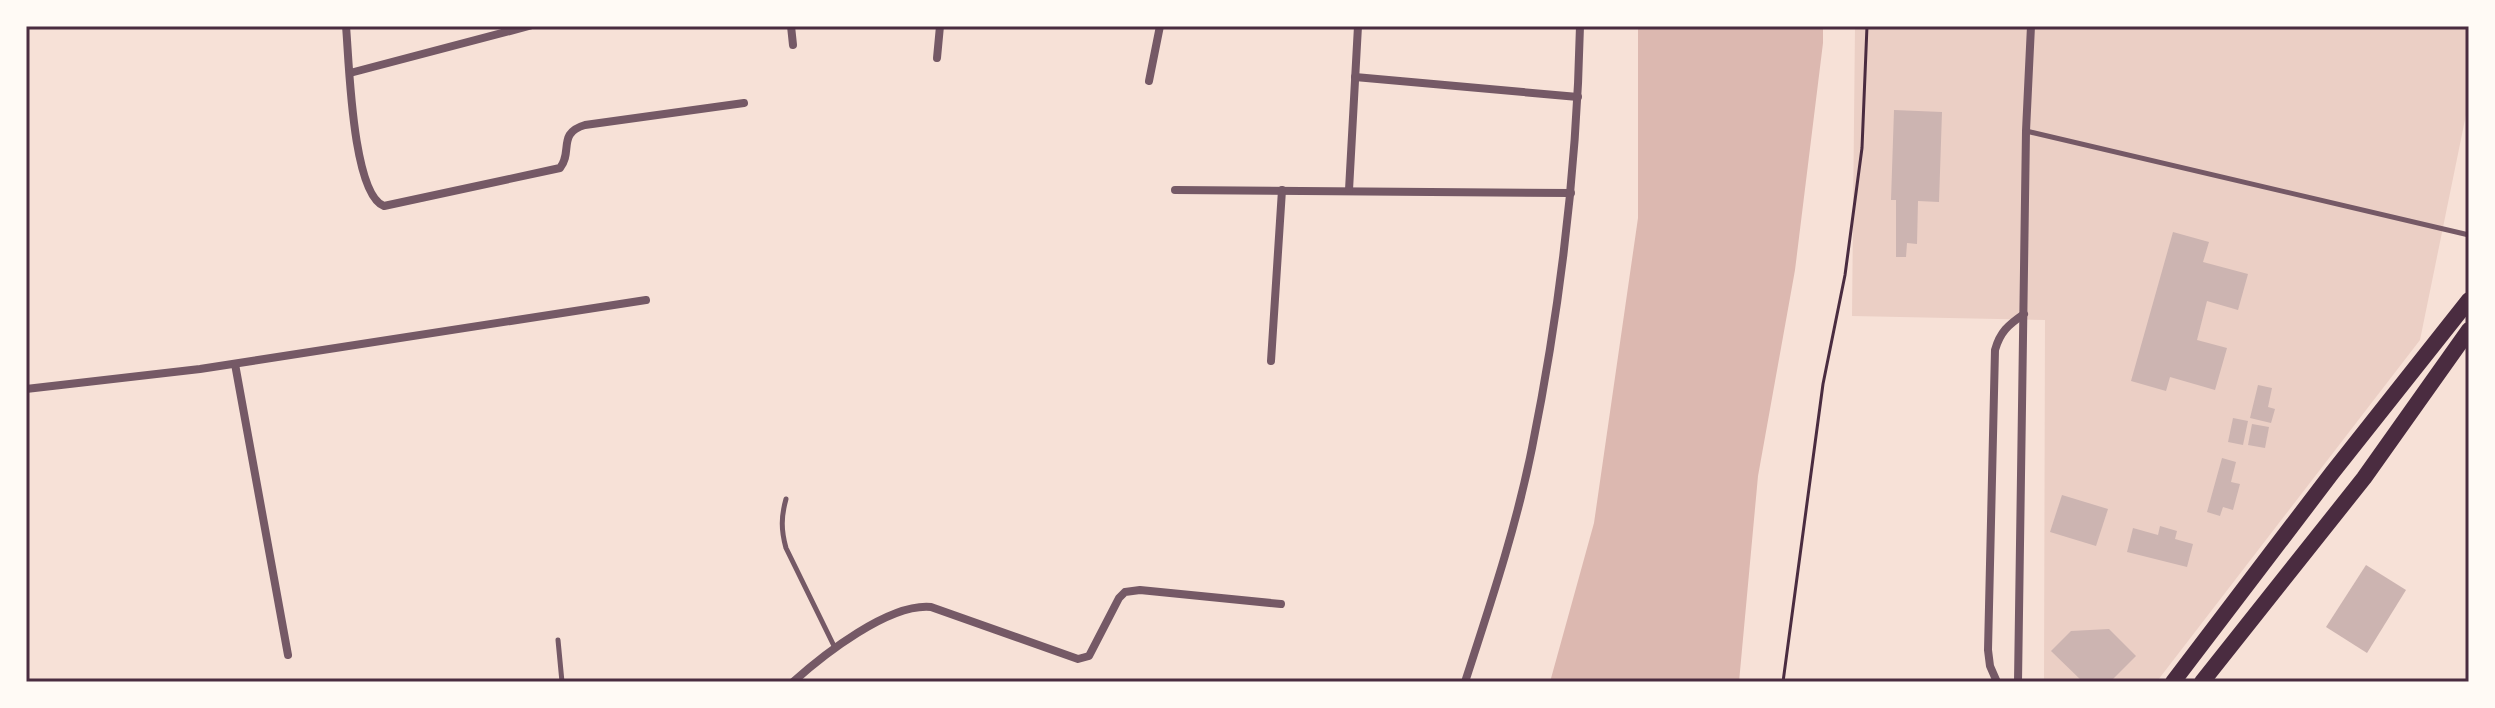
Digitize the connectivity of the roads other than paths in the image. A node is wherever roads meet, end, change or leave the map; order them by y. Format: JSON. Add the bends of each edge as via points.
{"nodes":[{"id":1,"x":346,"y":26,"type":"edge"},
{"id":2,"x":529,"y":26,"type":"edge"},
{"id":3,"x":791,"y":26,"type":"edge"},
{"id":4,"x":940,"y":26,"type":"edge"},
{"id":5,"x":1160,"y":26,"type":"edge"},
{"id":6,"x":1358,"y":26,"type":"edge"},
{"id":7,"x":1580,"y":26,"type":"edge"},
{"id":8,"x":2031,"y":26,"type":"edge"},
{"id":9,"x":793,"y":45,"type":"dead end"},
{"id":10,"x":937,"y":58,"type":"dead end"},
{"id":11,"x":350,"y":73,"type":"junction"},
{"id":12,"x":1355,"y":77,"type":"junction"},
{"id":13,"x":1149,"y":81,"type":"dead end"},
{"id":14,"x":1578,"y":97,"type":"junction"},
{"id":15,"x":744,"y":103,"type":"dead end"},
{"id":16,"x":2026,"y":131,"type":"junction"},
{"id":17,"x":1175,"y":190,"type":"dead end"},
{"id":18,"x":1282,"y":190,"type":"junction"},
{"id":19,"x":1349,"y":190,"type":"junction"},
{"id":20,"x":1571,"y":193,"type":"junction"},
{"id":21,"x":2469,"y":235,"type":"edge"},
{"id":22,"x":646,"y":300,"type":"dead end"},
{"id":23,"x":2469,"y":300,"type":"edge"},
{"id":24,"x":2024,"y":314,"type":"junction"},
{"id":25,"x":2469,"y":330,"type":"edge"},
{"id":26,"x":1271,"y":361,"type":"dead end"},
{"id":27,"x":235,"y":364,"type":"junction"},
{"id":28,"x":26,"y":389,"type":"edge"},
{"id":29,"x":786,"y":499,"type":"dead end"},
{"id":30,"x":1281,"y":604,"type":"dead end"},
{"id":31,"x":558,"y":640,"type":"dead end"},
{"id":32,"x":835,"y":648,"type":"junction"},
{"id":33,"x":288,"y":655,"type":"dead end"},
{"id":34,"x":562,"y":682,"type":"edge"},
{"id":35,"x":793,"y":682,"type":"edge"},
{"id":36,"x":1465,"y":682,"type":"edge"},
{"id":37,"x":1997,"y":682,"type":"edge"},
{"id":38,"x":2018,"y":682,"type":"edge"},
{"id":39,"x":2173,"y":682,"type":"edge"},
{"id":40,"x":2202,"y":682,"type":"edge"}],
"edges":[{"from":1,"to":11,"type":"street"},
{"from":2,"to":11,"type":"street"},
{"from":3,"to":9,"type":"street"},
{"from":4,"to":10,"type":"street"},
{"from":5,"to":13,"type":"street"},
{"from":6,"to":12,"type":"street"},
{"from":7,"to":14,"type":"street"},
{"from":8,"to":16,"type":"street"},
{"from":11,"to":15,"type":"street","via":[[357,146],[372,195],[384,206],[560,168],[570,134],[585,125]]},
{"from":12,"to":14,"type":"street"},
{"from":12,"to":19,"type":"street"},
{"from":14,"to":20,"type":"street"},
{"from":16,"to":21,"type":"lane"},
{"from":16,"to":24,"type":"street"},
{"from":17,"to":18,"type":"street"},
{"from":18,"to":19,"type":"street"},
{"from":18,"to":26,"type":"street"},
{"from":19,"to":20,"type":"street"},
{"from":20,"to":36,"type":"street","via":[[1532,451]]},
{"from":22,"to":27,"type":"street"},
{"from":23,"to":39,"type":"highway"},
{"from":24,"to":37,"type":"street","via":[[1999,335],[1995,350],[1988,650]]},
{"from":24,"to":38,"type":"street"},
{"from":25,"to":40,"type":"highway","via":[[2364,478]]},
{"from":27,"to":28,"type":"street"},
{"from":27,"to":33,"type":"street"},
{"from":29,"to":32,"type":"lane","via":[[781,531],[786,548]]},
{"from":30,"to":32,"type":"street","via":[[1125,592],[1084,659],[920,606],[879,621]]},
{"from":31,"to":34,"type":"lane"},
{"from":32,"to":35,"type":"street"}]}
